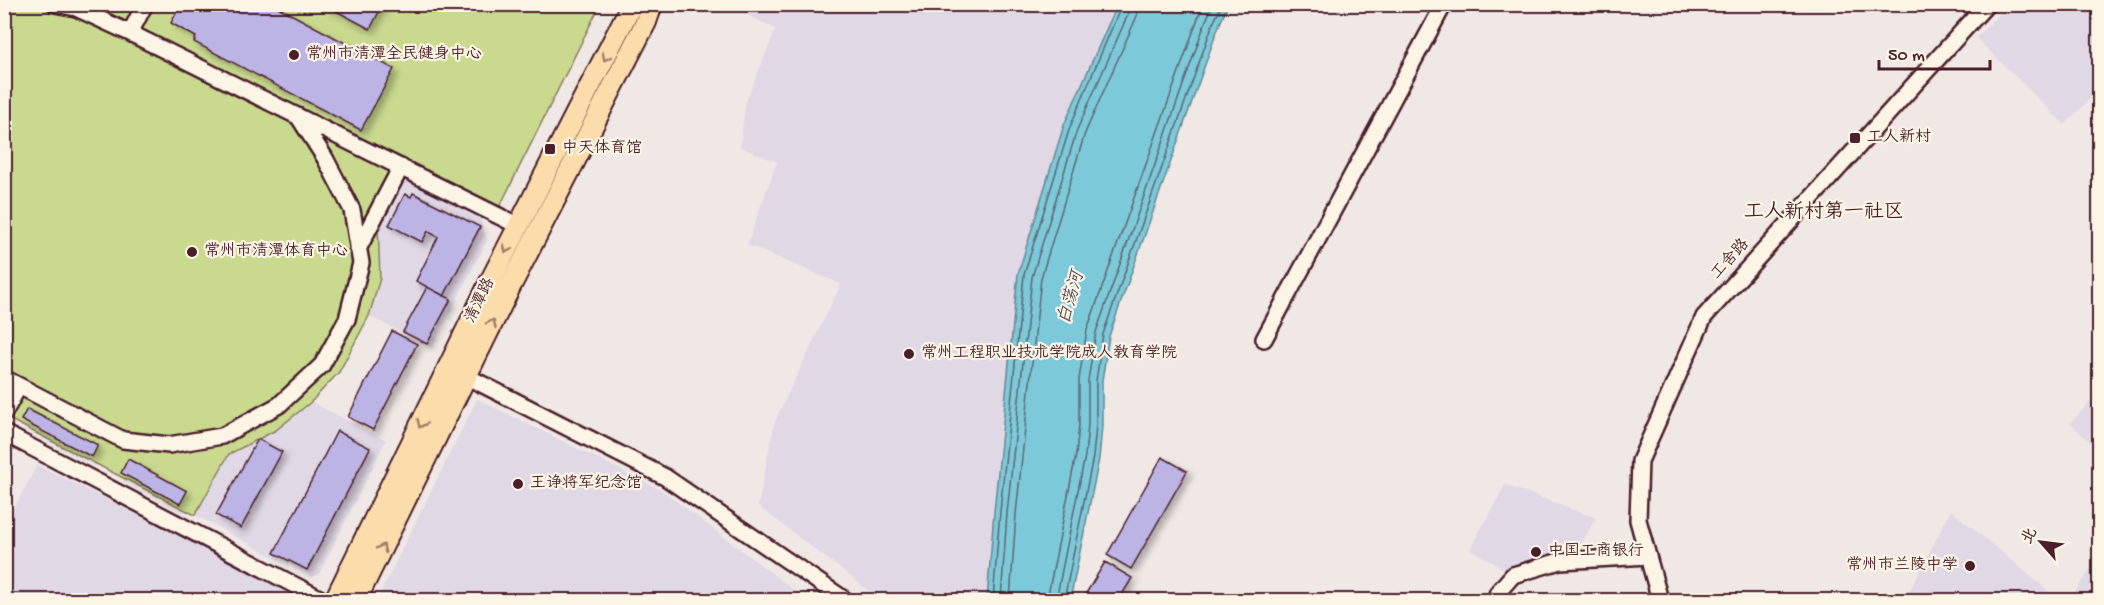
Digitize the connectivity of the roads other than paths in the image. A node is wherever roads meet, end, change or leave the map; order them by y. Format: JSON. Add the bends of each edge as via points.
{"nodes":[{"id":1,"x":55,"y":4,"type":"edge"},
{"id":2,"x":145,"y":4,"type":"edge"},
{"id":3,"x":632,"y":4,"type":"edge"},
{"id":4,"x":652,"y":4,"type":"edge"},
{"id":5,"x":1444,"y":4,"type":"edge"},
{"id":6,"x":1987,"y":4,"type":"edge"},
{"id":7,"x":130,"y":33,"type":"junction"},
{"id":8,"x":298,"y":116,"type":"junction"},
{"id":9,"x":400,"y":167,"type":"junction"},
{"id":10,"x":519,"y":226,"type":"junction"},
{"id":11,"x":358,"y":249,"type":"junction"},
{"id":12,"x":1264,"y":339,"type":"dead end"},
{"id":13,"x":457,"y":372,"type":"junction"},
{"id":14,"x":4,"y":378,"type":"edge"},
{"id":15,"x":19,"y":386,"type":"junction"},
{"id":16,"x":4,"y":413,"type":"edge"},
{"id":17,"x":4,"y":433,"type":"edge"},
{"id":18,"x":1648,"y":556,"type":"junction"},
{"id":19,"x":324,"y":600,"type":"edge"},
{"id":20,"x":335,"y":600,"type":"edge"},
{"id":21,"x":356,"y":600,"type":"edge"},
{"id":22,"x":845,"y":600,"type":"edge"},
{"id":23,"x":1495,"y":600,"type":"edge"},
{"id":24,"x":1660,"y":600,"type":"edge"}],
"edges":[{"from":1,"to":7,"type":"street","via":[[76,8]]},
{"from":2,"to":7,"type":"street"},
{"from":3,"to":10,"type":"main road","name":"清潭路","one_way":true},
{"from":13,"to":4,"type":"main road","name":"清潭路","one_way":true,"via":[[510,286]]},
{"from":5,"to":12,"type":"street"},
{"from":6,"to":18,"type":"street","name":"工舍路","via":[[1704,317],[1640,461],[1638,520]]},
{"from":7,"to":8,"type":"street"},
{"from":8,"to":9,"type":"street"},
{"from":8,"to":11,"type":"street","via":[[352,210]]},
{"from":9,"to":10,"type":"street"},
{"from":9,"to":11,"type":"street"},
{"from":10,"to":13,"type":"main road","name":"清潭路","one_way":true},
{"from":11,"to":15,"type":"street","via":[[361,262],[347,319],[322,365],[279,405],[222,436],[169,445],[123,440]]},
{"from":13,"to":20,"type":"main road","name":"清潭路","one_way":true},
{"from":21,"to":13,"type":"main road","name":"清潭路","one_way":true},
{"from":13,"to":22,"type":"street","via":[[665,477]]},
{"from":14,"to":15,"type":"street"},
{"from":15,"to":16,"type":"street"},
{"from":17,"to":19,"type":"street"},
{"from":18,"to":23,"type":"street","via":[[1560,561],[1513,575]]},
{"from":18,"to":24,"type":"street","name":"工舍路"}]}
